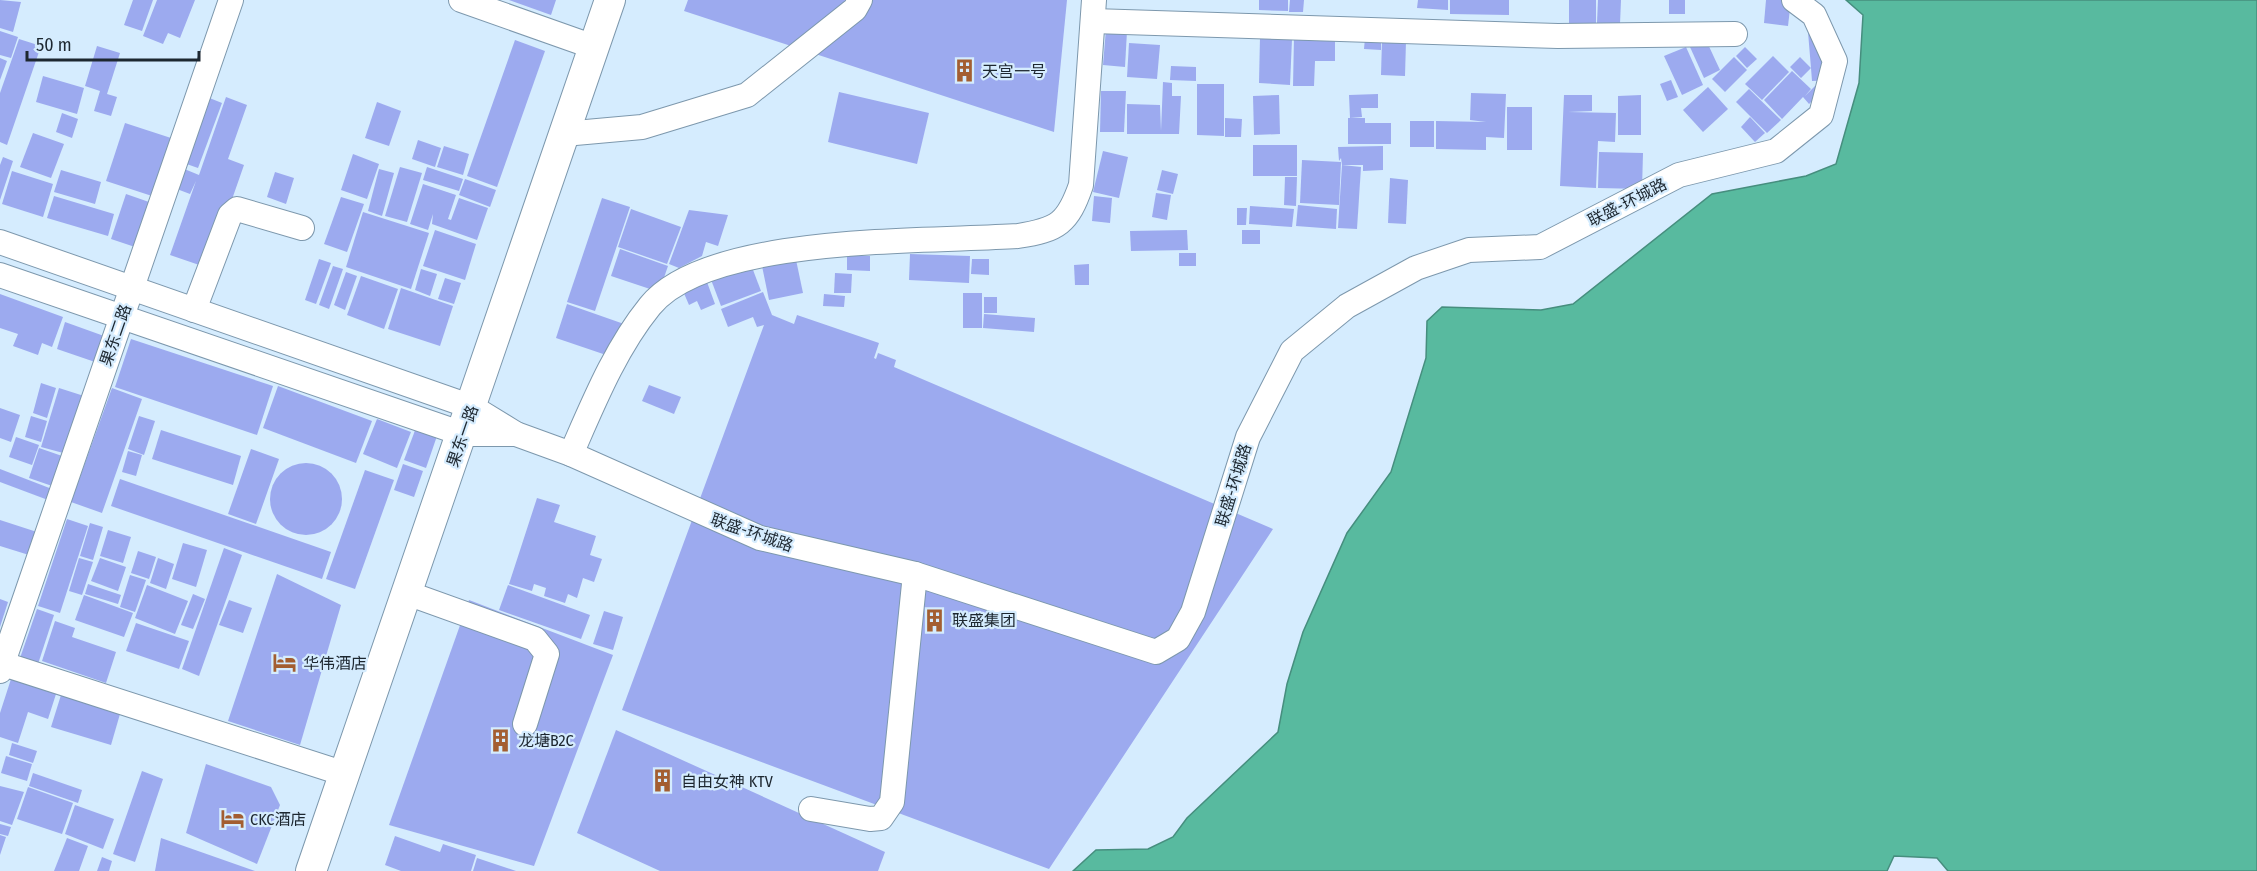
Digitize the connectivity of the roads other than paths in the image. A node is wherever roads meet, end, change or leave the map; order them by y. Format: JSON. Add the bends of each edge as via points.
{"nodes":[{"id":1,"x":231,"y":0,"type":"edge"},
{"id":2,"x":461,"y":0,"type":"edge"},
{"id":3,"x":610,"y":0,"type":"edge"},
{"id":4,"x":860,"y":0,"type":"edge"},
{"id":5,"x":1794,"y":0,"type":"edge"},
{"id":6,"x":1094,"y":11,"type":"edge"},
{"id":7,"x":1735,"y":34,"type":"dead end"},
{"id":8,"x":594,"y":47,"type":"junction"},
{"id":9,"x":564,"y":134,"type":"junction"},
{"id":10,"x":302,"y":228,"type":"dead end"},
{"id":11,"x":0,"y":242,"type":"edge"},
{"id":12,"x":0,"y":275,"type":"edge"},
{"id":13,"x":131,"y":289,"type":"junction"},
{"id":14,"x":194,"y":310,"type":"junction"},
{"id":15,"x":121,"y":318,"type":"junction"},
{"id":16,"x":281,"y":341,"type":"junction"},
{"id":17,"x":272,"y":369,"type":"junction"},
{"id":18,"x":467,"y":420,"type":"junction"},
{"id":19,"x":571,"y":454,"type":"junction"},
{"id":20,"x":915,"y":574,"type":"junction"},
{"id":21,"x":407,"y":593,"type":"junction"},
{"id":22,"x":1,"y":666,"type":"edge"},
{"id":23,"x":525,"y":724,"type":"dead end"},
{"id":24,"x":345,"y":774,"type":"junction"},
{"id":25,"x":811,"y":809,"type":"dead end"},
{"id":26,"x":311,"y":871,"type":"edge"}],
"edges":[{"from":1,"to":13,"type":"street","name":"果东二路"},
{"from":2,"to":8,"type":"street"},
{"from":3,"to":8,"type":"main road","name":"果东一路"},
{"from":4,"to":9,"type":"street","via":[[855,9],[747,95],[642,127]]},
{"from":5,"to":20,"type":"street","name":"联盛-环城路","via":[[1814,15],[1835,61],[1821,115],[1776,151],[1679,175],[1540,247],[1469,250],[1416,268],[1347,306],[1292,351],[1248,437],[1193,612],[1178,639],[1156,652]]},
{"from":6,"to":7,"type":"street","via":[[1558,36]]},
{"from":6,"to":19,"type":"street","via":[[1081,185],[1062,224],[1018,236],[833,245],[777,252],[708,269],[676,285],[651,304],[608,375]]},
{"from":8,"to":9,"type":"main road","name":"果东一路"},
{"from":9,"to":18,"type":"main road","name":"果东一路"},
{"from":10,"to":14,"type":"street","via":[[237,209],[230,215]]},
{"from":11,"to":13,"type":"street"},
{"from":12,"to":15,"type":"street"},
{"from":13,"to":14,"type":"street"},
{"from":13,"to":15,"type":"street","name":"果东二路"},
{"from":14,"to":16,"type":"street"},
{"from":15,"to":17,"type":"street"},
{"from":15,"to":22,"type":"street","name":"果东二路"},
{"from":16,"to":17,"type":"street"},
{"from":16,"to":18,"type":"street"},
{"from":17,"to":18,"type":"street"},
{"from":18,"to":19,"type":"street","name":"联盛-环城路"},
{"from":18,"to":21,"type":"main road","name":"果东一路"},
{"from":19,"to":20,"type":"street","name":"联盛-环城路","via":[[760,538]]},
{"from":20,"to":25,"type":"street","via":[[892,802],[881,818],[870,819]]},
{"from":21,"to":23,"type":"street","via":[[535,639],[544,647],[548,654]]},
{"from":21,"to":24,"type":"main road","name":"果东一路"},
{"from":22,"to":24,"type":"street"},
{"from":24,"to":26,"type":"main road","name":"果东一路"}]}
